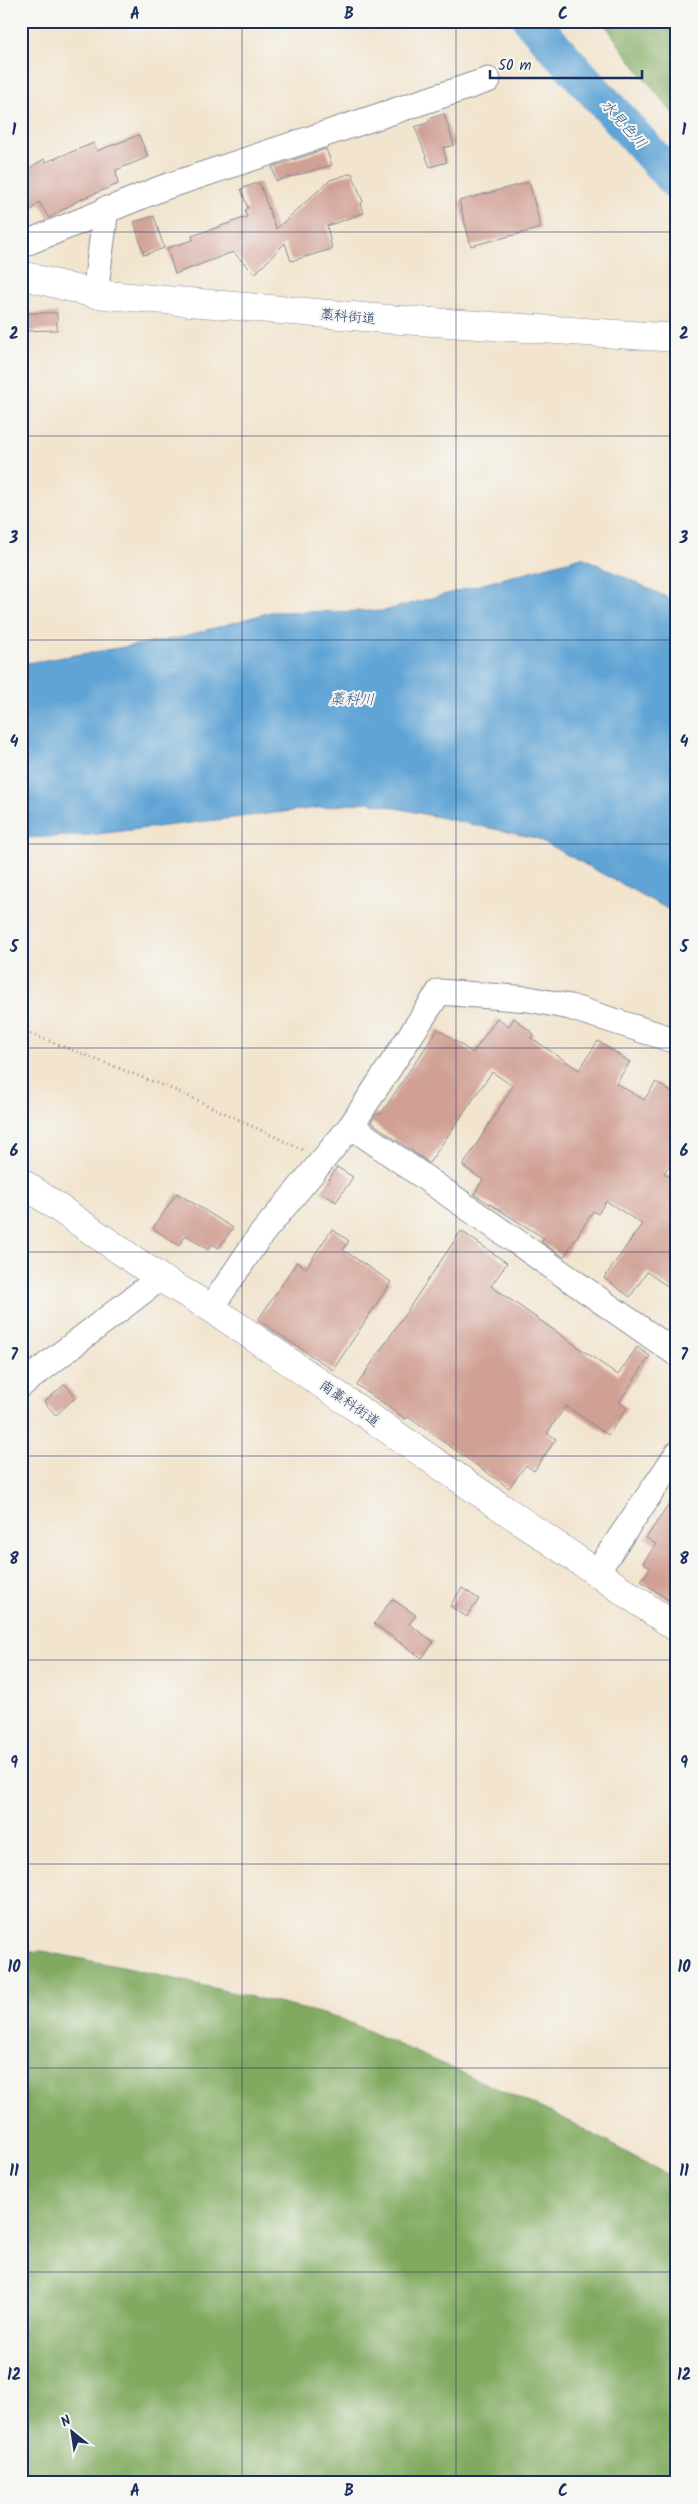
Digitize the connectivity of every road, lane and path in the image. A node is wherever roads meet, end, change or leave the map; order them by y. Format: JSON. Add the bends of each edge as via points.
{"nodes":[{"id":1,"x":488,"y":80,"type":"dead end"},
{"id":2,"x":106,"y":209,"type":"junction"},
{"id":3,"x":21,"y":246,"type":"edge"},
{"id":4,"x":21,"y":275,"type":"edge"},
{"id":5,"x":95,"y":294,"type":"junction"},
{"id":6,"x":677,"y":338,"type":"edge"},
{"id":7,"x":21,"y":1030,"type":"edge"},
{"id":8,"x":677,"y":1041,"type":"edge"},
{"id":9,"x":351,"y":1126,"type":"junction"},
{"id":10,"x":323,"y":1160,"type":"junction"},
{"id":11,"x":21,"y":1182,"type":"edge"},
{"id":12,"x":160,"y":1278,"type":"junction"},
{"id":13,"x":211,"y":1308,"type":"junction"},
{"id":14,"x":677,"y":1354,"type":"edge"},
{"id":15,"x":21,"y":1385,"type":"edge"},
{"id":16,"x":677,"y":1454,"type":"edge"},
{"id":17,"x":596,"y":1573,"type":"junction"},
{"id":18,"x":677,"y":1628,"type":"edge"}],
"edges":[{"from":1,"to":2,"type":"street"},
{"from":2,"to":3,"type":"street"},
{"from":2,"to":5,"type":"street"},
{"from":4,"to":5,"type":"main road","name":"藁科街道"},
{"from":5,"to":6,"type":"main road","name":"藁科街道","via":[[387,319]]},
{"from":7,"to":10,"type":"path","via":[[182,1093]]},
{"from":8,"to":9,"type":"street","via":[[570,1007],[529,998],[439,992]]},
{"from":9,"to":10,"type":"street"},
{"from":9,"to":14,"type":"street"},
{"from":10,"to":13,"type":"street","via":[[259,1237]]},
{"from":11,"to":12,"type":"main road","name":"南藁科街道"},
{"from":12,"to":13,"type":"main road","name":"南藁科街道"},
{"from":12,"to":15,"type":"street"},
{"from":13,"to":17,"type":"main road","name":"南藁科街道"},
{"from":16,"to":17,"type":"street"},
{"from":17,"to":18,"type":"main road","name":"南藁科街道"}]}
